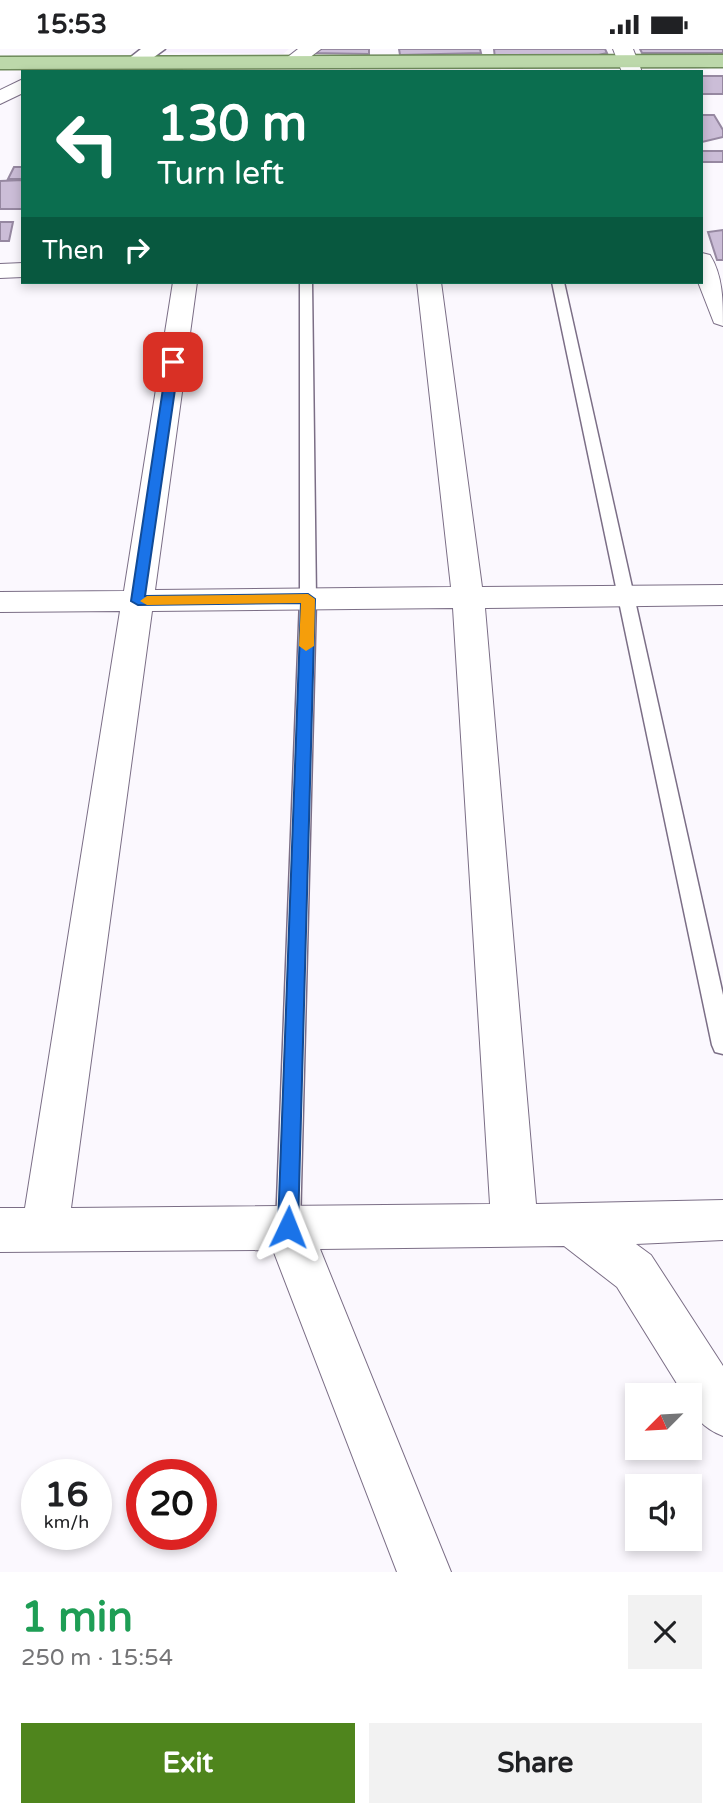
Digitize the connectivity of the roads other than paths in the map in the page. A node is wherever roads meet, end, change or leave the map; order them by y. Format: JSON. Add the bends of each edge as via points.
{"nodes":[{"id":1,"x":155,"y":49,"type":"edge"},
{"id":2,"x":628,"y":61,"type":"edge"},
{"id":3,"x":723,"y":61,"type":"edge"},
{"id":4,"x":305,"y":62,"type":"edge"},
{"id":5,"x":0,"y":63,"type":"edge"},
{"id":6,"x":132,"y":64,"type":"junction"},
{"id":7,"x":402,"y":67,"type":"edge"},
{"id":8,"x":509,"y":67,"type":"edge"},
{"id":9,"x":53,"y":68,"type":"edge"},
{"id":10,"x":216,"y":68,"type":"edge"},
{"id":11,"x":21,"y":86,"type":"edge"},
{"id":12,"x":0,"y":98,"type":"edge"},
{"id":13,"x":708,"y":267,"type":"edge"},
{"id":14,"x":0,"y":271,"type":"edge"},
{"id":15,"x":21,"y":271,"type":"edge"},
{"id":16,"x":185,"y":284,"type":"edge"},
{"id":17,"x":306,"y":284,"type":"edge"},
{"id":18,"x":429,"y":284,"type":"edge"},
{"id":19,"x":558,"y":284,"type":"edge"},
{"id":20,"x":723,"y":318,"type":"edge"},
{"id":21,"x":723,"y":594,"type":"edge"},
{"id":22,"x":625,"y":596,"type":"junction"},
{"id":23,"x":468,"y":597,"type":"junction"},
{"id":24,"x":308,"y":599,"type":"junction"},
{"id":25,"x":138,"y":601,"type":"junction"},
{"id":26,"x":0,"y":602,"type":"edge"},
{"id":27,"x":723,"y":1045,"type":"edge"},
{"id":28,"x":721,"y":1219,"type":"edge"},
{"id":29,"x":571,"y":1224,"type":"junction"},
{"id":30,"x":515,"y":1226,"type":"junction"},
{"id":31,"x":288,"y":1227,"type":"junction"},
{"id":32,"x":45,"y":1228,"type":"junction"},
{"id":33,"x":0,"y":1230,"type":"edge"},
{"id":34,"x":723,"y":1411,"type":"edge"},
{"id":35,"x":424,"y":1572,"type":"edge"}],
"edges":[{"from":1,"to":6,"type":"street"},
{"from":2,"to":3,"type":"main road"},
{"from":2,"to":8,"type":"main road"},
{"from":4,"to":7,"type":"main road"},
{"from":4,"to":10,"type":"main road"},
{"from":5,"to":9,"type":"main road"},
{"from":6,"to":9,"type":"main road"},
{"from":6,"to":10,"type":"main road"},
{"from":7,"to":8,"type":"main road"},
{"from":11,"to":12,"type":"street"},
{"from":13,"to":20,"type":"street"},
{"from":14,"to":15,"type":"street"},
{"from":16,"to":25,"type":"street"},
{"from":17,"to":24,"type":"lane"},
{"from":18,"to":23,"type":"street"},
{"from":19,"to":22,"type":"lane"},
{"from":21,"to":22,"type":"street"},
{"from":22,"to":23,"type":"street"},
{"from":22,"to":27,"type":"lane"},
{"from":23,"to":24,"type":"street"},
{"from":23,"to":30,"type":"street"},
{"from":24,"to":25,"type":"street"},
{"from":24,"to":31,"type":"lane"},
{"from":25,"to":26,"type":"street"},
{"from":25,"to":32,"type":"street"},
{"from":28,"to":29,"type":"street"},
{"from":29,"to":30,"type":"street"},
{"from":29,"to":34,"type":"street","via":[[634,1271]]},
{"from":30,"to":31,"type":"street"},
{"from":31,"to":32,"type":"street"},
{"from":31,"to":35,"type":"street"},
{"from":32,"to":33,"type":"street"}]}
